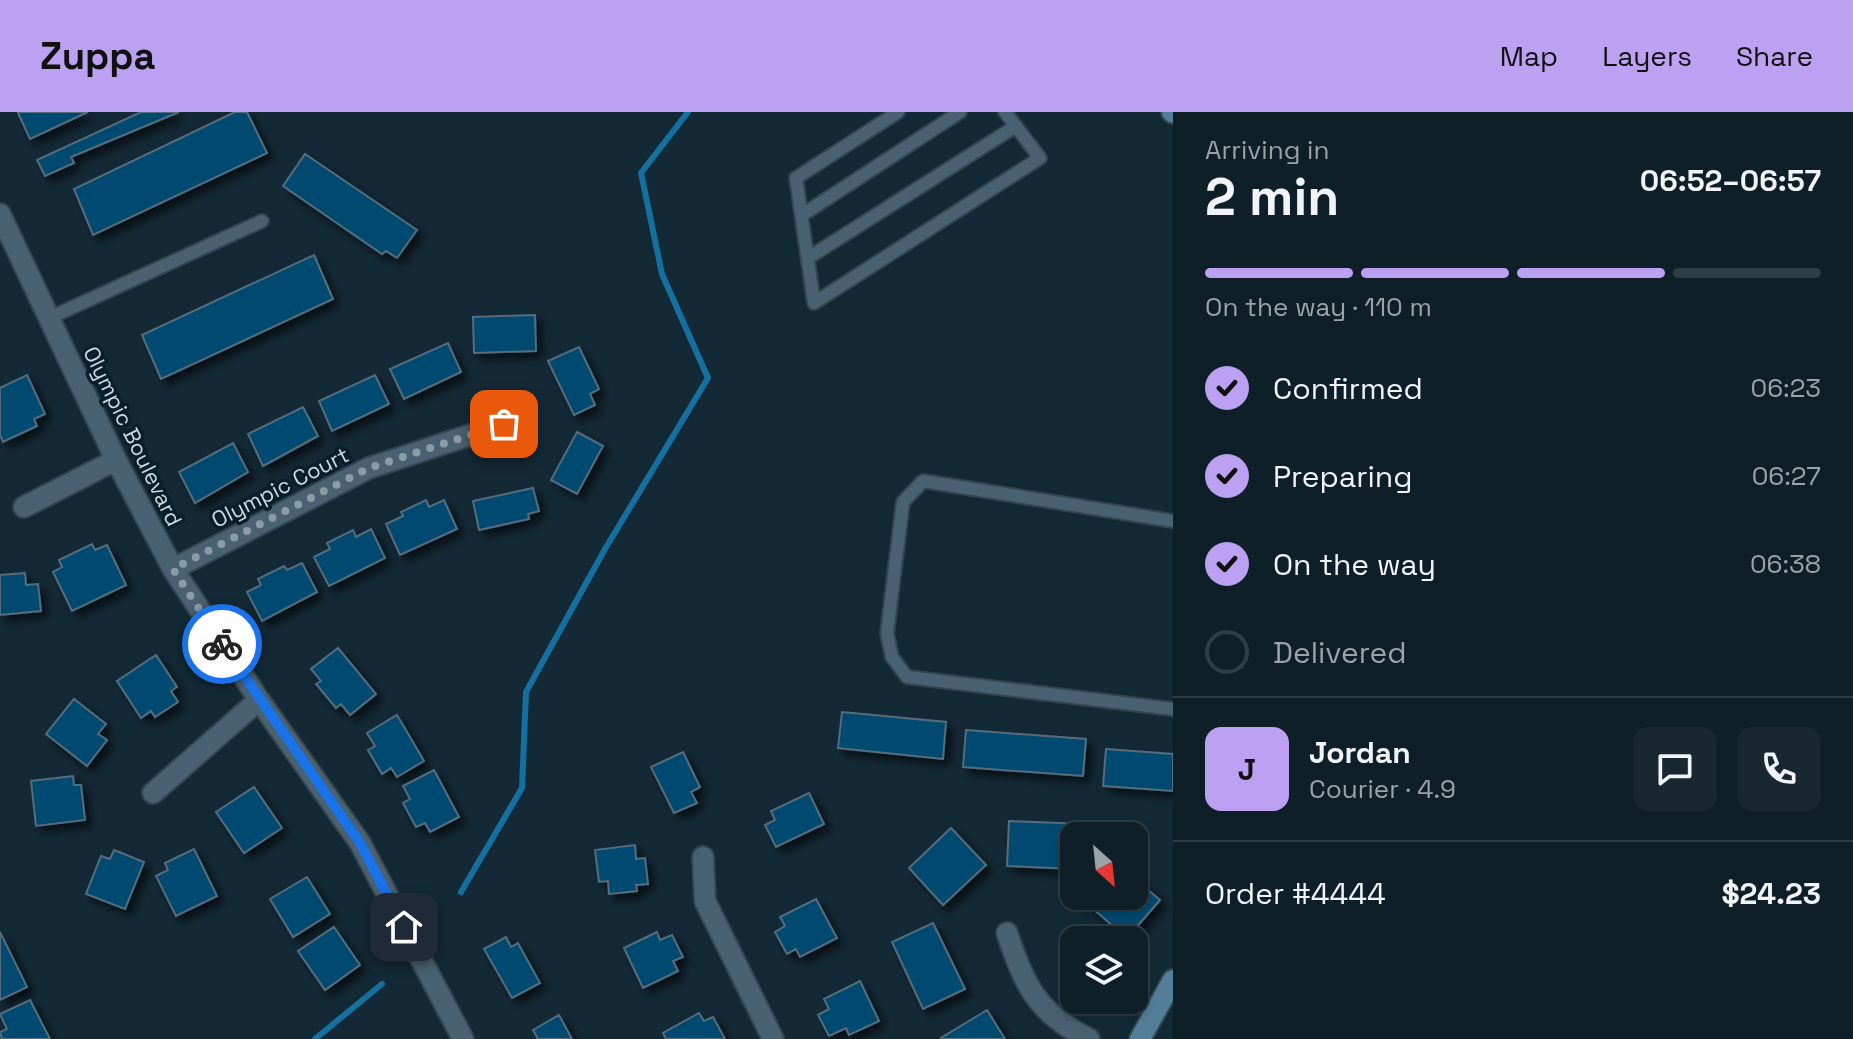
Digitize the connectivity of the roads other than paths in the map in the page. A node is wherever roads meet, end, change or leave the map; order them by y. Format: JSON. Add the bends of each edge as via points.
{"nodes":[{"id":1,"x":898,"y":112,"type":"edge"},
{"id":2,"x":960,"y":112,"type":"edge"},
{"id":3,"x":1005,"y":112,"type":"edge"},
{"id":4,"x":1016,"y":126,"type":"junction"},
{"id":5,"x":0,"y":214,"type":"edge"},
{"id":6,"x":802,"y":215,"type":"junction"},
{"id":7,"x":262,"y":221,"type":"dead end"},
{"id":8,"x":808,"y":258,"type":"junction"},
{"id":9,"x":49,"y":318,"type":"junction"},
{"id":10,"x":504,"y":424,"type":"dead end"},
{"id":11,"x":116,"y":460,"type":"junction"},
{"id":12,"x":24,"y":507,"type":"dead end"},
{"id":13,"x":1173,"y":521,"type":"edge"},
{"id":14,"x":173,"y":569,"type":"junction"},
{"id":15,"x":259,"y":700,"type":"junction"},
{"id":16,"x":1173,"y":709,"type":"edge"},
{"id":17,"x":153,"y":793,"type":"dead end"},
{"id":18,"x":703,"y":857,"type":"dead end"},
{"id":19,"x":1007,"y":933,"type":"dead end"},
{"id":20,"x":1173,"y":980,"type":"edge"},
{"id":21,"x":463,"y":1039,"type":"edge"},
{"id":22,"x":773,"y":1039,"type":"edge"},
{"id":23,"x":1089,"y":1039,"type":"edge"},
{"id":24,"x":1140,"y":1039,"type":"edge"}],
"edges":[{"from":1,"to":6,"type":"lane","via":[[796,178]]},
{"from":2,"to":6,"type":"lane"},
{"from":3,"to":4,"type":"lane"},
{"from":4,"to":8,"type":"lane"},
{"from":4,"to":8,"type":"lane","via":[[1040,158],[814,303]]},
{"from":5,"to":9,"type":"street","name":"Olympic Boulevard"},
{"from":6,"to":8,"type":"lane"},
{"from":7,"to":9,"type":"lane"},
{"from":9,"to":11,"type":"street","name":"Olympic Boulevard"},
{"from":10,"to":14,"type":"street","name":"Olympic Court","via":[[369,468]]},
{"from":11,"to":12,"type":"street"},
{"from":11,"to":14,"type":"street","name":"Olympic Boulevard"},
{"from":13,"to":16,"type":"lane","via":[[923,481],[903,502],[887,633],[892,657],[907,677]]},
{"from":14,"to":15,"type":"street","name":"Olympic Boulevard"},
{"from":15,"to":17,"type":"street"},
{"from":15,"to":21,"type":"street","name":"Olympic Boulevard","via":[[360,843]]},
{"from":18,"to":22,"type":"street","via":[[705,901]]},
{"from":19,"to":23,"type":"street","via":[[1024,985],[1054,1019]]},
{"from":20,"to":24,"type":"street"}]}
